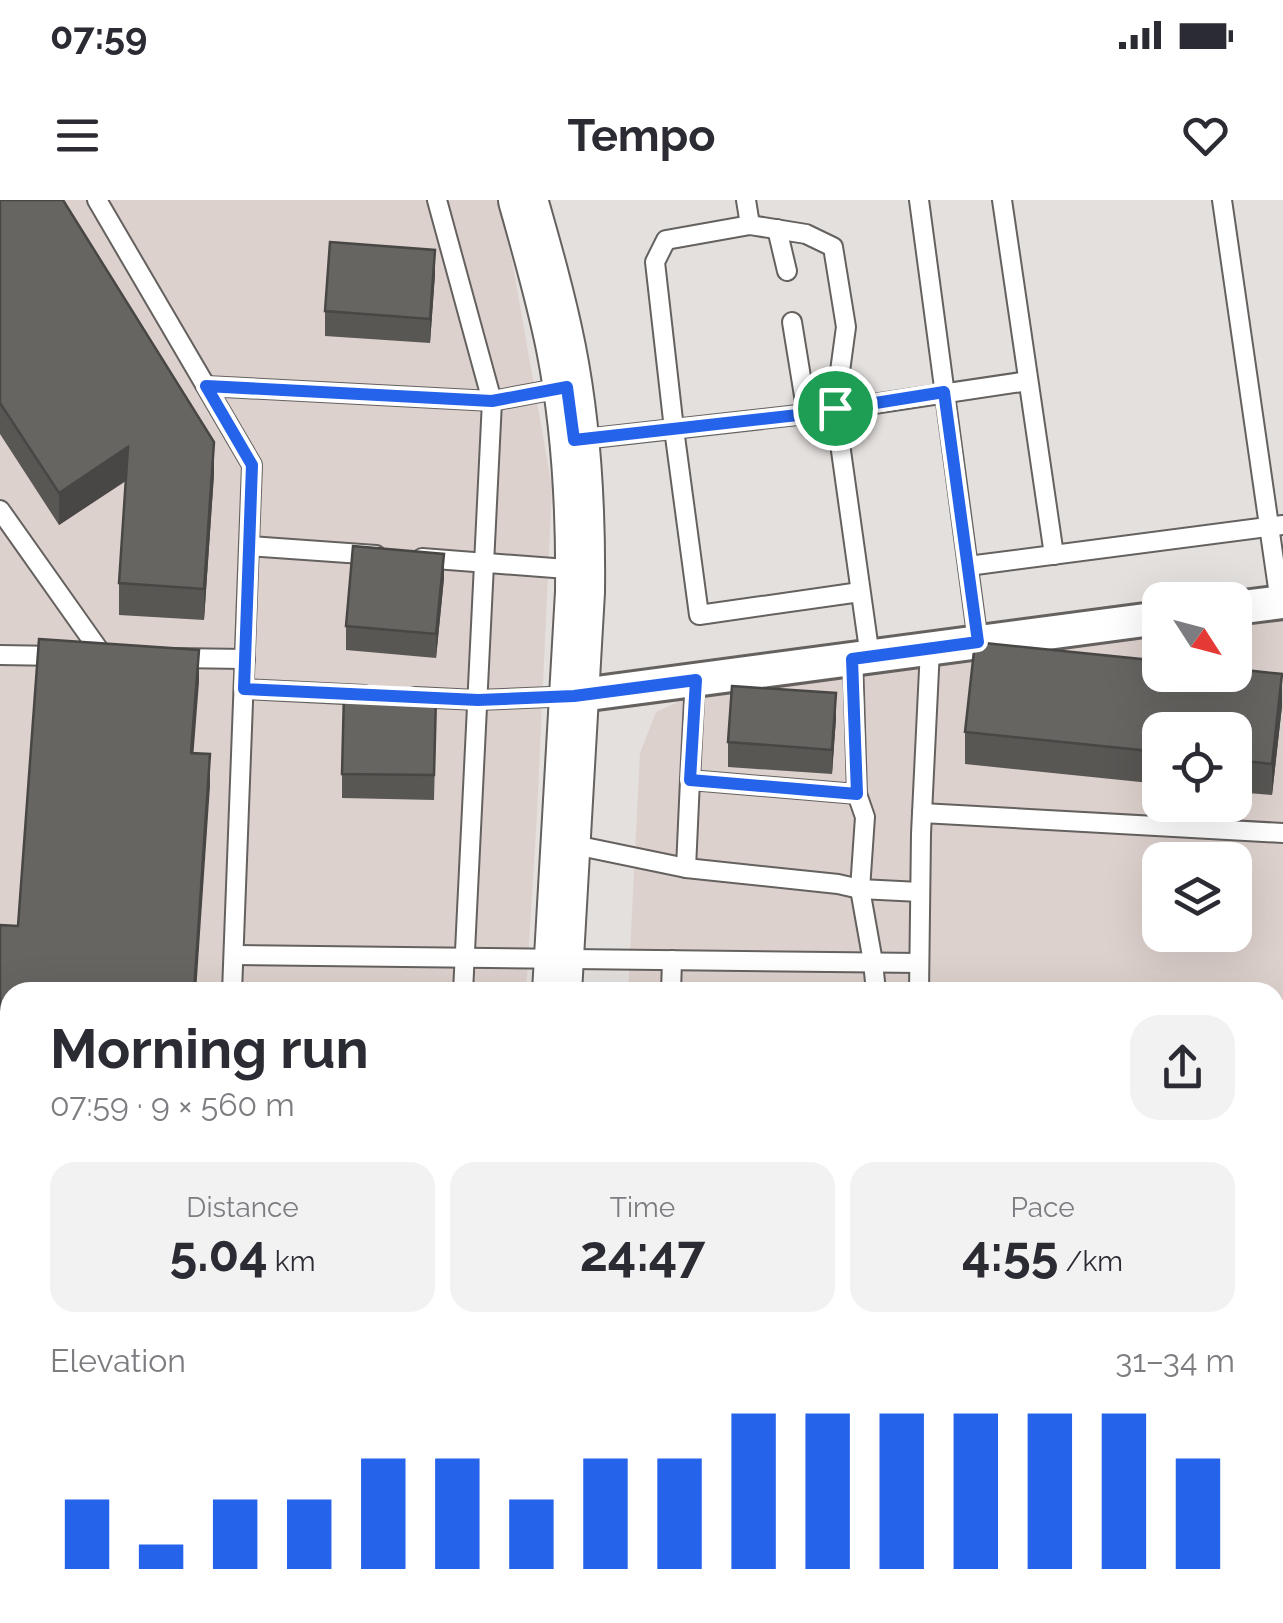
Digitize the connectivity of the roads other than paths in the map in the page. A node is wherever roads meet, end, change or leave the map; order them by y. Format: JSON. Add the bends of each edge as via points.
{"nodes":[{"id":1,"x":97,"y":200,"type":"edge"},
{"id":2,"x":437,"y":200,"type":"edge"},
{"id":3,"x":523,"y":200,"type":"edge"},
{"id":4,"x":746,"y":200,"type":"edge"},
{"id":5,"x":919,"y":200,"type":"edge"},
{"id":6,"x":1002,"y":200,"type":"edge"},
{"id":7,"x":1222,"y":200,"type":"edge"},
{"id":8,"x":750,"y":225,"type":"junction"},
{"id":9,"x":777,"y":229,"type":"junction"},
{"id":10,"x":788,"y":272,"type":"dead end"},
{"id":11,"x":792,"y":322,"type":"dead end"},
{"id":12,"x":1028,"y":380,"type":"junction"},
{"id":13,"x":206,"y":386,"type":"junction"},
{"id":14,"x":567,"y":387,"type":"junction"},
{"id":15,"x":944,"y":392,"type":"junction"},
{"id":16,"x":492,"y":401,"type":"junction"},
{"id":17,"x":835,"y":408,"type":"junction"},
{"id":18,"x":807,"y":414,"type":"junction"},
{"id":19,"x":674,"y":429,"type":"junction"},
{"id":20,"x":574,"y":440,"type":"junction"},
{"id":21,"x":0,"y":510,"type":"edge"},
{"id":22,"x":1276,"y":526,"type":"edge"},
{"id":23,"x":249,"y":546,"type":"junction"},
{"id":24,"x":1054,"y":554,"type":"junction"},
{"id":25,"x":484,"y":563,"type":"junction"},
{"id":26,"x":968,"y":566,"type":"junction"},
{"id":27,"x":581,"y":570,"type":"junction"},
{"id":28,"x":860,"y":592,"type":"junction"},
{"id":29,"x":1282,"y":602,"type":"edge"},
{"id":30,"x":1252,"y":606,"type":"edge"},
{"id":31,"x":1142,"y":620,"type":"edge"},
{"id":32,"x":978,"y":642,"type":"junction"},
{"id":33,"x":930,"y":648,"type":"junction"},
{"id":34,"x":0,"y":655,"type":"edge"},
{"id":35,"x":157,"y":658,"type":"edge"},
{"id":36,"x":861,"y":658,"type":"junction"},
{"id":37,"x":245,"y":659,"type":"junction"},
{"id":38,"x":696,"y":680,"type":"junction"},
{"id":39,"x":244,"y":689,"type":"junction"},
{"id":40,"x":574,"y":696,"type":"junction"},
{"id":41,"x":478,"y":700,"type":"junction"},
{"id":42,"x":690,"y":780,"type":"junction"},
{"id":43,"x":857,"y":794,"type":"junction"},
{"id":44,"x":922,"y":813,"type":"junction"},
{"id":45,"x":1283,"y":833,"type":"edge"},
{"id":46,"x":565,"y":843,"type":"junction"},
{"id":47,"x":686,"y":868,"type":"junction"},
{"id":48,"x":860,"y":890,"type":"junction"},
{"id":49,"x":920,"y":892,"type":"junction"},
{"id":50,"x":234,"y":955,"type":"junction"},
{"id":51,"x":465,"y":958,"type":"junction"},
{"id":52,"x":672,"y":960,"type":"junction"},
{"id":53,"x":873,"y":962,"type":"junction"},
{"id":54,"x":919,"y":963,"type":"junction"},
{"id":55,"x":558,"y":976,"type":"edge"},
{"id":56,"x":233,"y":982,"type":"edge"},
{"id":57,"x":464,"y":982,"type":"edge"},
{"id":58,"x":671,"y":982,"type":"edge"},
{"id":59,"x":875,"y":982,"type":"edge"},
{"id":60,"x":919,"y":982,"type":"edge"}],
"edges":[{"from":1,"to":13,"type":"lane"},
{"from":2,"to":16,"type":"lane"},
{"from":3,"to":14,"type":"main road"},
{"from":4,"to":8,"type":"lane"},
{"from":5,"to":15,"type":"lane"},
{"from":6,"to":12,"type":"lane"},
{"from":7,"to":22,"type":"lane"},
{"from":8,"to":9,"type":"lane"},
{"from":8,"to":19,"type":"lane","via":[[666,240],[655,262]]},
{"from":9,"to":10,"type":"lane"},
{"from":9,"to":17,"type":"lane","via":[[833,247],[846,327]]},
{"from":11,"to":18,"type":"lane"},
{"from":12,"to":15,"type":"lane"},
{"from":12,"to":24,"type":"lane"},
{"from":13,"to":16,"type":"lane"},
{"from":13,"to":23,"type":"lane","via":[[252,465]]},
{"from":14,"to":16,"type":"lane"},
{"from":14,"to":20,"type":"main road"},
{"from":15,"to":17,"type":"lane"},
{"from":15,"to":26,"type":"lane"},
{"from":16,"to":25,"type":"lane"},
{"from":17,"to":18,"type":"lane"},
{"from":17,"to":28,"type":"lane"},
{"from":18,"to":19,"type":"lane"},
{"from":19,"to":20,"type":"lane"},
{"from":19,"to":28,"type":"lane","via":[[700,614]]},
{"from":20,"to":27,"type":"main road"},
{"from":21,"to":34,"type":"lane","via":[[96,657]]},
{"from":22,"to":24,"type":"lane"},
{"from":22,"to":29,"type":"lane"},
{"from":23,"to":25,"type":"lane"},
{"from":23,"to":37,"type":"lane"},
{"from":24,"to":26,"type":"lane"},
{"from":25,"to":27,"type":"lane"},
{"from":25,"to":41,"type":"lane"},
{"from":26,"to":32,"type":"lane"},
{"from":27,"to":40,"type":"main road"},
{"from":28,"to":36,"type":"lane"},
{"from":29,"to":30,"type":"street"},
{"from":31,"to":32,"type":"street"},
{"from":32,"to":33,"type":"street"},
{"from":33,"to":36,"type":"street"},
{"from":33,"to":44,"type":"lane"},
{"from":35,"to":37,"type":"lane"},
{"from":36,"to":38,"type":"street"},
{"from":36,"to":43,"type":"lane"},
{"from":37,"to":39,"type":"lane"},
{"from":38,"to":40,"type":"street"},
{"from":38,"to":42,"type":"lane"},
{"from":39,"to":41,"type":"lane"},
{"from":39,"to":50,"type":"lane"},
{"from":40,"to":41,"type":"lane"},
{"from":40,"to":46,"type":"main road"},
{"from":41,"to":51,"type":"lane"},
{"from":42,"to":43,"type":"lane"},
{"from":42,"to":47,"type":"lane"},
{"from":43,"to":48,"type":"lane","via":[[864,817]]},
{"from":44,"to":45,"type":"lane"},
{"from":44,"to":49,"type":"lane"},
{"from":46,"to":47,"type":"lane"},
{"from":46,"to":55,"type":"main road"},
{"from":47,"to":48,"type":"lane"},
{"from":48,"to":49,"type":"lane"},
{"from":48,"to":53,"type":"lane"},
{"from":49,"to":54,"type":"lane"},
{"from":50,"to":51,"type":"lane"},
{"from":50,"to":56,"type":"lane"},
{"from":51,"to":55,"type":"lane"},
{"from":51,"to":57,"type":"lane"},
{"from":52,"to":53,"type":"lane"},
{"from":52,"to":55,"type":"lane"},
{"from":52,"to":58,"type":"lane"},
{"from":53,"to":54,"type":"lane"},
{"from":53,"to":59,"type":"lane"},
{"from":54,"to":60,"type":"lane"}]}
